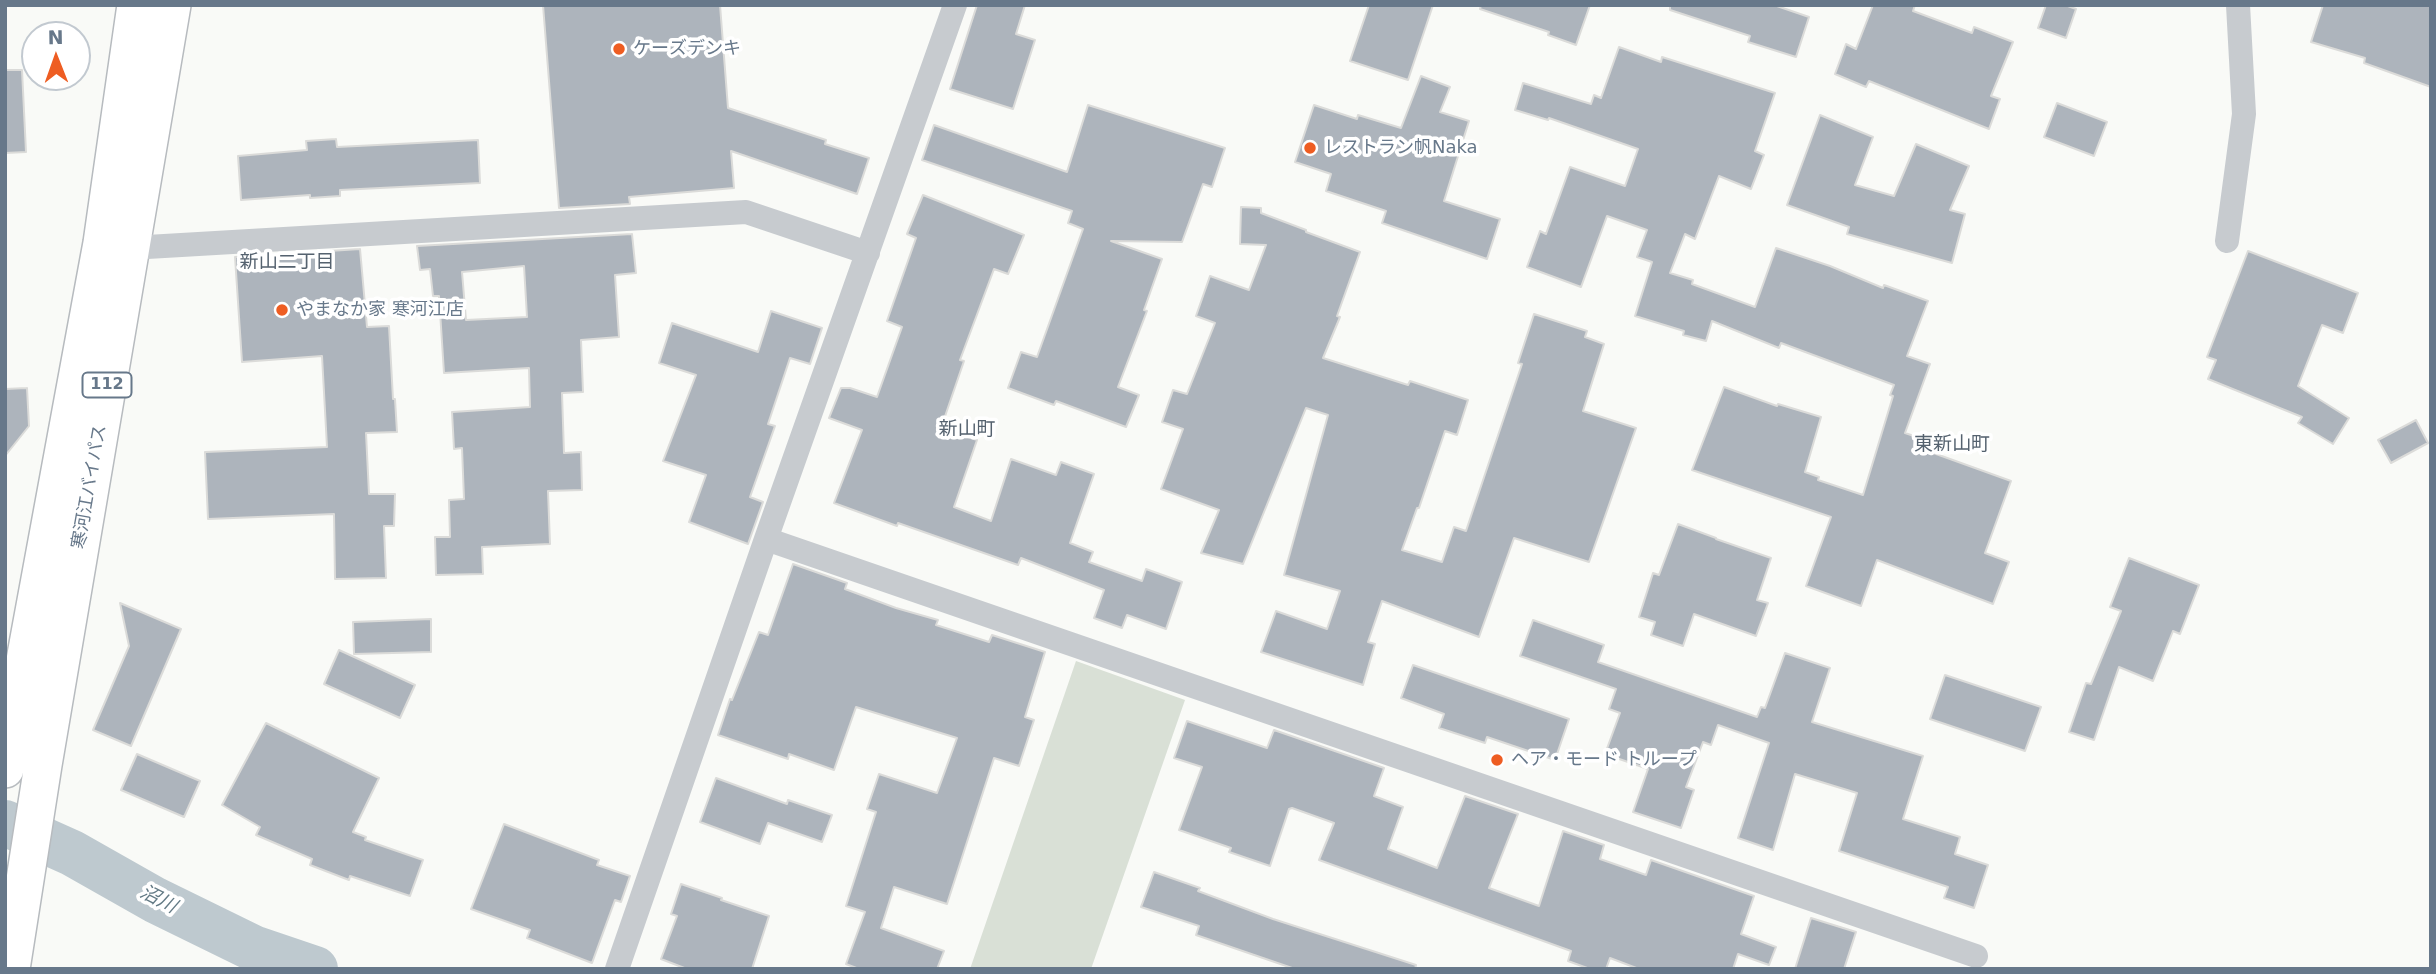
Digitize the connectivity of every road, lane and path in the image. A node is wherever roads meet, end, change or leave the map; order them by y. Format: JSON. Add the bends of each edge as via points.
{"nodes":[{"id":1,"x":136,"y":5,"type":"edge"},
{"id":2,"x":172,"y":5,"type":"edge"},
{"id":3,"x":955,"y":5,"type":"edge"},
{"id":4,"x":2238,"y":5,"type":"edge"},
{"id":5,"x":2227,"y":241,"type":"dead end"},
{"id":6,"x":131,"y":248,"type":"junction"},
{"id":7,"x":868,"y":253,"type":"junction"},
{"id":8,"x":766,"y":539,"type":"junction"},
{"id":9,"x":6,"y":764,"type":"edge"},
{"id":10,"x":1976,"y":956,"type":"dead end"},
{"id":11,"x":11,"y":969,"type":"edge"},
{"id":12,"x":617,"y":969,"type":"edge"}],
"edges":[{"from":1,"to":9,"type":"highway","name":"寒河江バイパス","number":"112","via":[[102,243]]},
{"from":2,"to":6,"type":"highway","name":"寒河江バイパス","number":"112"},
{"from":3,"to":7,"type":"street"},
{"from":4,"to":5,"type":"street","via":[[2244,114]]},
{"from":6,"to":7,"type":"street","via":[[746,212]]},
{"from":6,"to":11,"type":"highway","name":"寒河江バイパス","number":"112"},
{"from":7,"to":8,"type":"street"},
{"from":8,"to":10,"type":"street"},
{"from":8,"to":12,"type":"street"}]}
